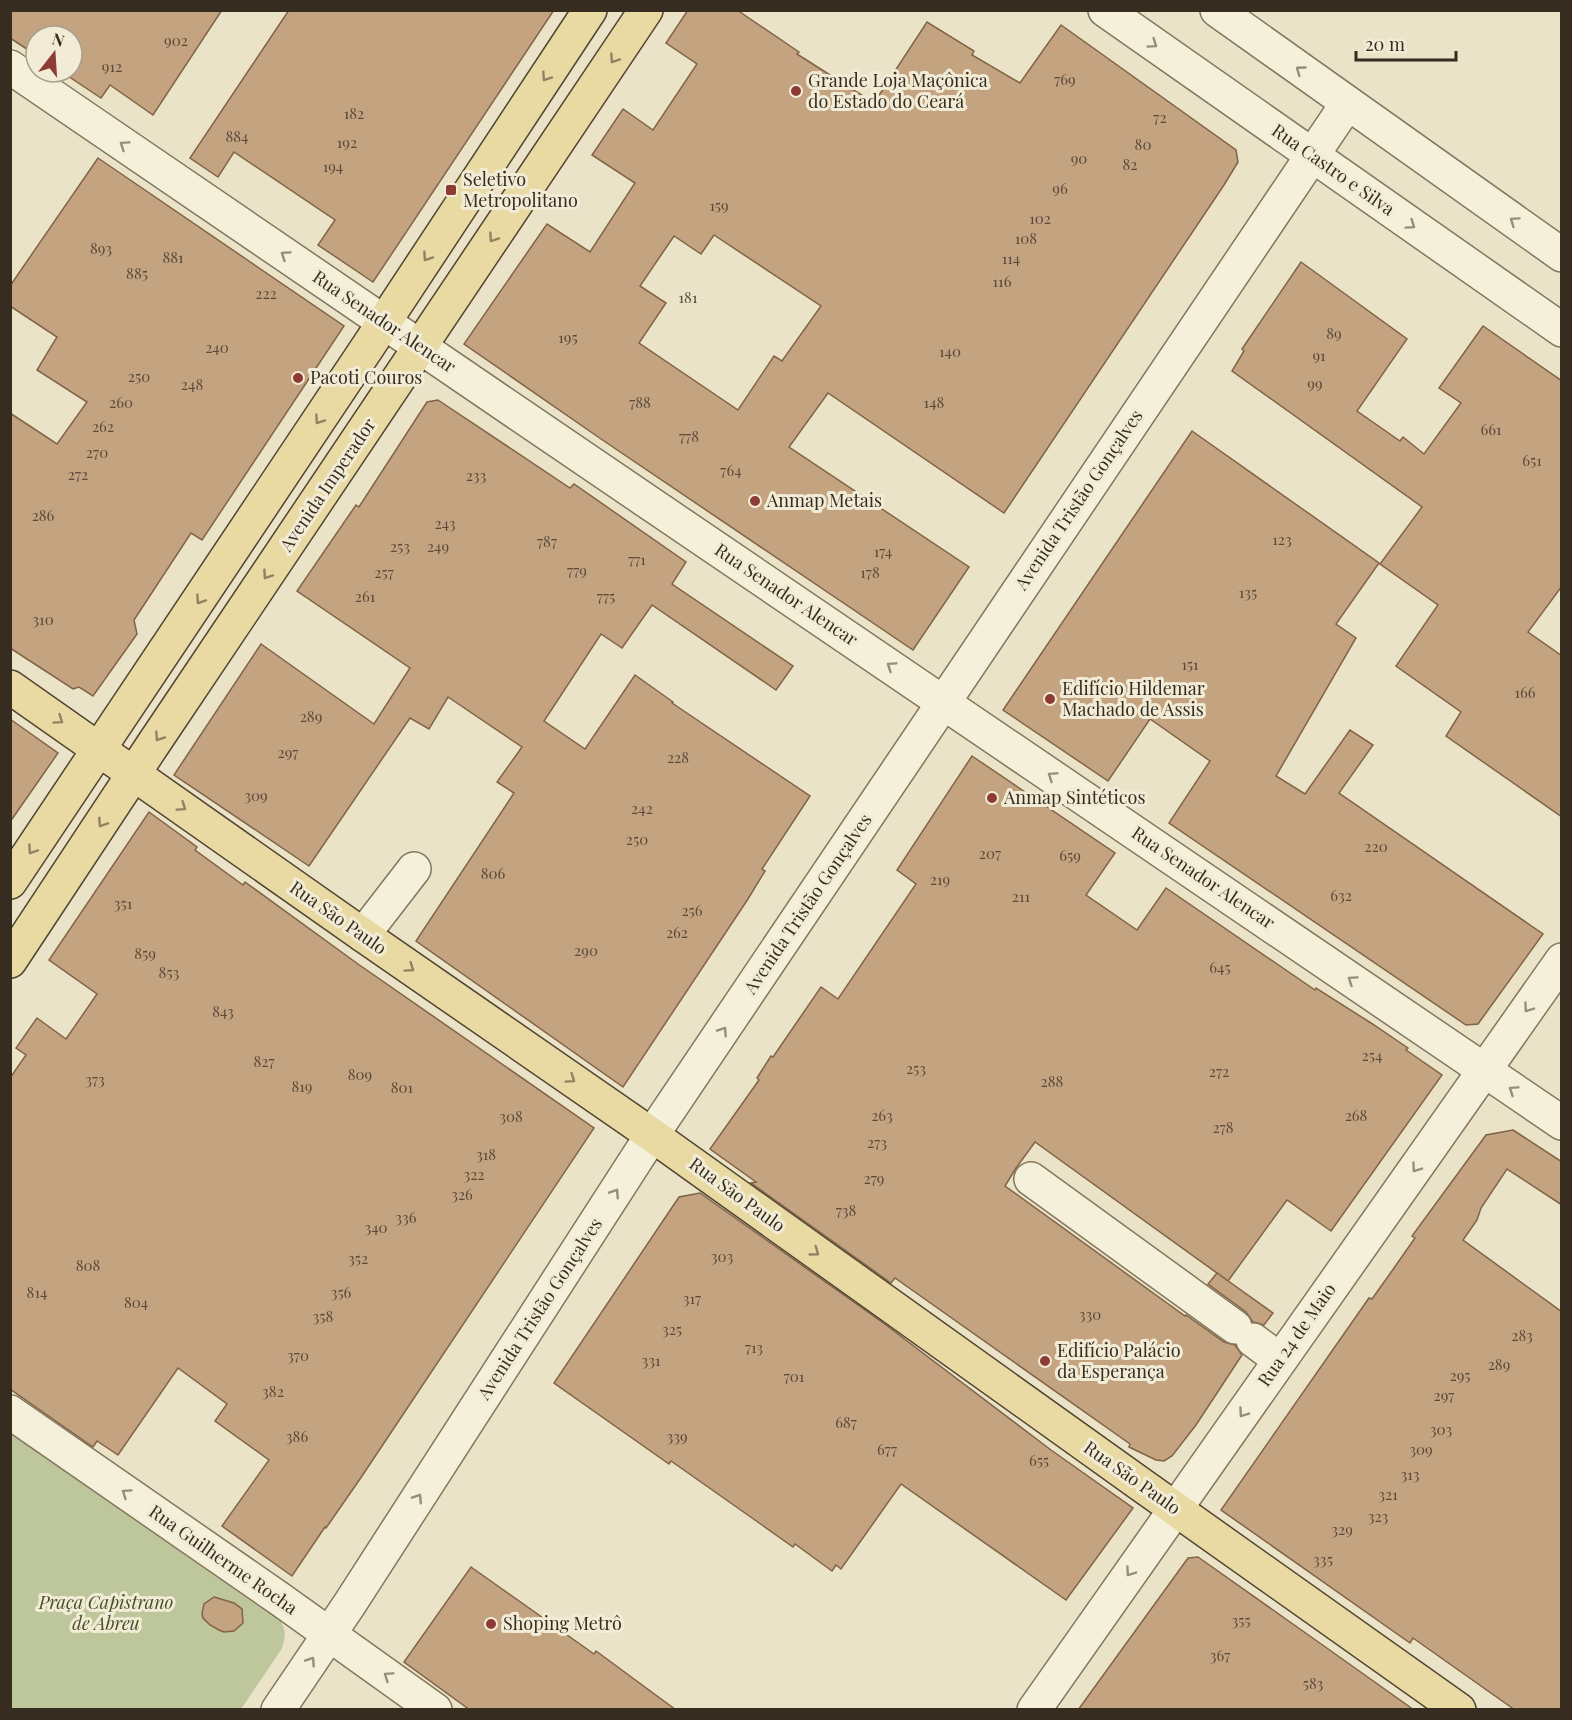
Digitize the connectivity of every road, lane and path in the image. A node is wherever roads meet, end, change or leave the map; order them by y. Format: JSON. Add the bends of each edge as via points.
{"nodes":[{"id":1,"x":590,"y":10,"type":"edge"},
{"id":2,"x":646,"y":10,"type":"edge"},
{"id":3,"x":1105,"y":10,"type":"edge"},
{"id":4,"x":1217,"y":10,"type":"edge"},
{"id":5,"x":10,"y":67,"type":"edge"},
{"id":6,"x":1347,"y":104,"type":"junction"},
{"id":7,"x":1312,"y":156,"type":"junction"},
{"id":8,"x":1562,"y":255,"type":"edge"},
{"id":9,"x":384,"y":322,"type":"junction"},
{"id":10,"x":1562,"y":330,"type":"edge"},
{"id":11,"x":420,"y":347,"type":"junction"},
{"id":12,"x":10,"y":687,"type":"edge"},
{"id":13,"x":944,"y":702,"type":"junction"},
{"id":14,"x":99,"y":749,"type":"junction"},
{"id":15,"x":134,"y":774,"type":"junction"},
{"id":16,"x":414,"y":869,"type":"dead end"},
{"id":17,"x":10,"y":882,"type":"edge"},
{"id":18,"x":363,"y":936,"type":"junction"},
{"id":19,"x":1562,"y":960,"type":"edge"},
{"id":20,"x":10,"y":961,"type":"edge"},
{"id":21,"x":1485,"y":1070,"type":"junction"},
{"id":22,"x":1562,"y":1123,"type":"edge"},
{"id":23,"x":652,"y":1135,"type":"junction"},
{"id":24,"x":1031,"y":1179,"type":"dead end"},
{"id":25,"x":1280,"y":1360,"type":"junction"},
{"id":26,"x":10,"y":1412,"type":"edge"},
{"id":27,"x":1175,"y":1509,"type":"junction"},
{"id":28,"x":329,"y":1635,"type":"junction"},
{"id":29,"x":278,"y":1710,"type":"edge"},
{"id":30,"x":435,"y":1710,"type":"edge"},
{"id":31,"x":1034,"y":1710,"type":"edge"},
{"id":32,"x":1459,"y":1710,"type":"edge"}],
"edges":[{"from":1,"to":9,"type":"main road","one_way":true},
{"from":2,"to":11,"type":"main road","name":"Avenida Imperador","one_way":true},
{"from":3,"to":7,"type":"street","name":"Rua Castro e Silva","one_way":true},
{"from":6,"to":4,"type":"street","one_way":true},
{"from":9,"to":5,"type":"street","name":"Rua Senador Alencar","one_way":true},
{"from":6,"to":7,"type":"street","name":"Avenida Tristão Gonçalves"},
{"from":8,"to":6,"type":"street","one_way":true},
{"from":7,"to":10,"type":"street","name":"Rua Castro e Silva","one_way":true},
{"from":7,"to":13,"type":"street","name":"Avenida Tristão Gonçalves"},
{"from":9,"to":11,"type":"street","name":"Rua Senador Alencar"},
{"from":9,"to":14,"type":"main road","one_way":true},
{"from":13,"to":11,"type":"street","name":"Rua Senador Alencar","one_way":true},
{"from":11,"to":15,"type":"main road","name":"Avenida Imperador","one_way":true},
{"from":12,"to":14,"type":"main road","name":"Rua São Paulo","one_way":true},
{"from":21,"to":13,"type":"street","name":"Rua Senador Alencar","one_way":true},
{"from":23,"to":13,"type":"street","name":"Avenida Tristão Gonçalves","one_way":true},
{"from":14,"to":15,"type":"main road","name":"Rua São Paulo"},
{"from":14,"to":17,"type":"main road","one_way":true},
{"from":15,"to":18,"type":"main road","name":"Rua São Paulo","one_way":true},
{"from":15,"to":20,"type":"main road","name":"Avenida Imperador","one_way":true},
{"from":16,"to":18,"type":"street"},
{"from":18,"to":23,"type":"main road","name":"Rua São Paulo","one_way":true},
{"from":19,"to":21,"type":"street","name":"Rua 24 de Maio","one_way":true},
{"from":22,"to":21,"type":"street","name":"Rua Senador Alencar","one_way":true},
{"from":21,"to":25,"type":"street","name":"Rua 24 de Maio","one_way":true},
{"from":23,"to":27,"type":"main road","name":"Rua São Paulo","one_way":true},
{"from":28,"to":23,"type":"street","name":"Avenida Tristão Gonçalves","one_way":true},
{"from":24,"to":25,"type":"street"},
{"from":25,"to":27,"type":"street","name":"Rua 24 de Maio","one_way":true},
{"from":28,"to":26,"type":"street","name":"Rua Guilherme Rocha","one_way":true},
{"from":27,"to":31,"type":"street","name":"Rua 24 de Maio","one_way":true},
{"from":27,"to":32,"type":"main road","name":"Rua São Paulo"},
{"from":29,"to":28,"type":"street","name":"Avenida Tristão Gonçalves","one_way":true},
{"from":30,"to":28,"type":"street","name":"Rua Guilherme Rocha","one_way":true}]}
